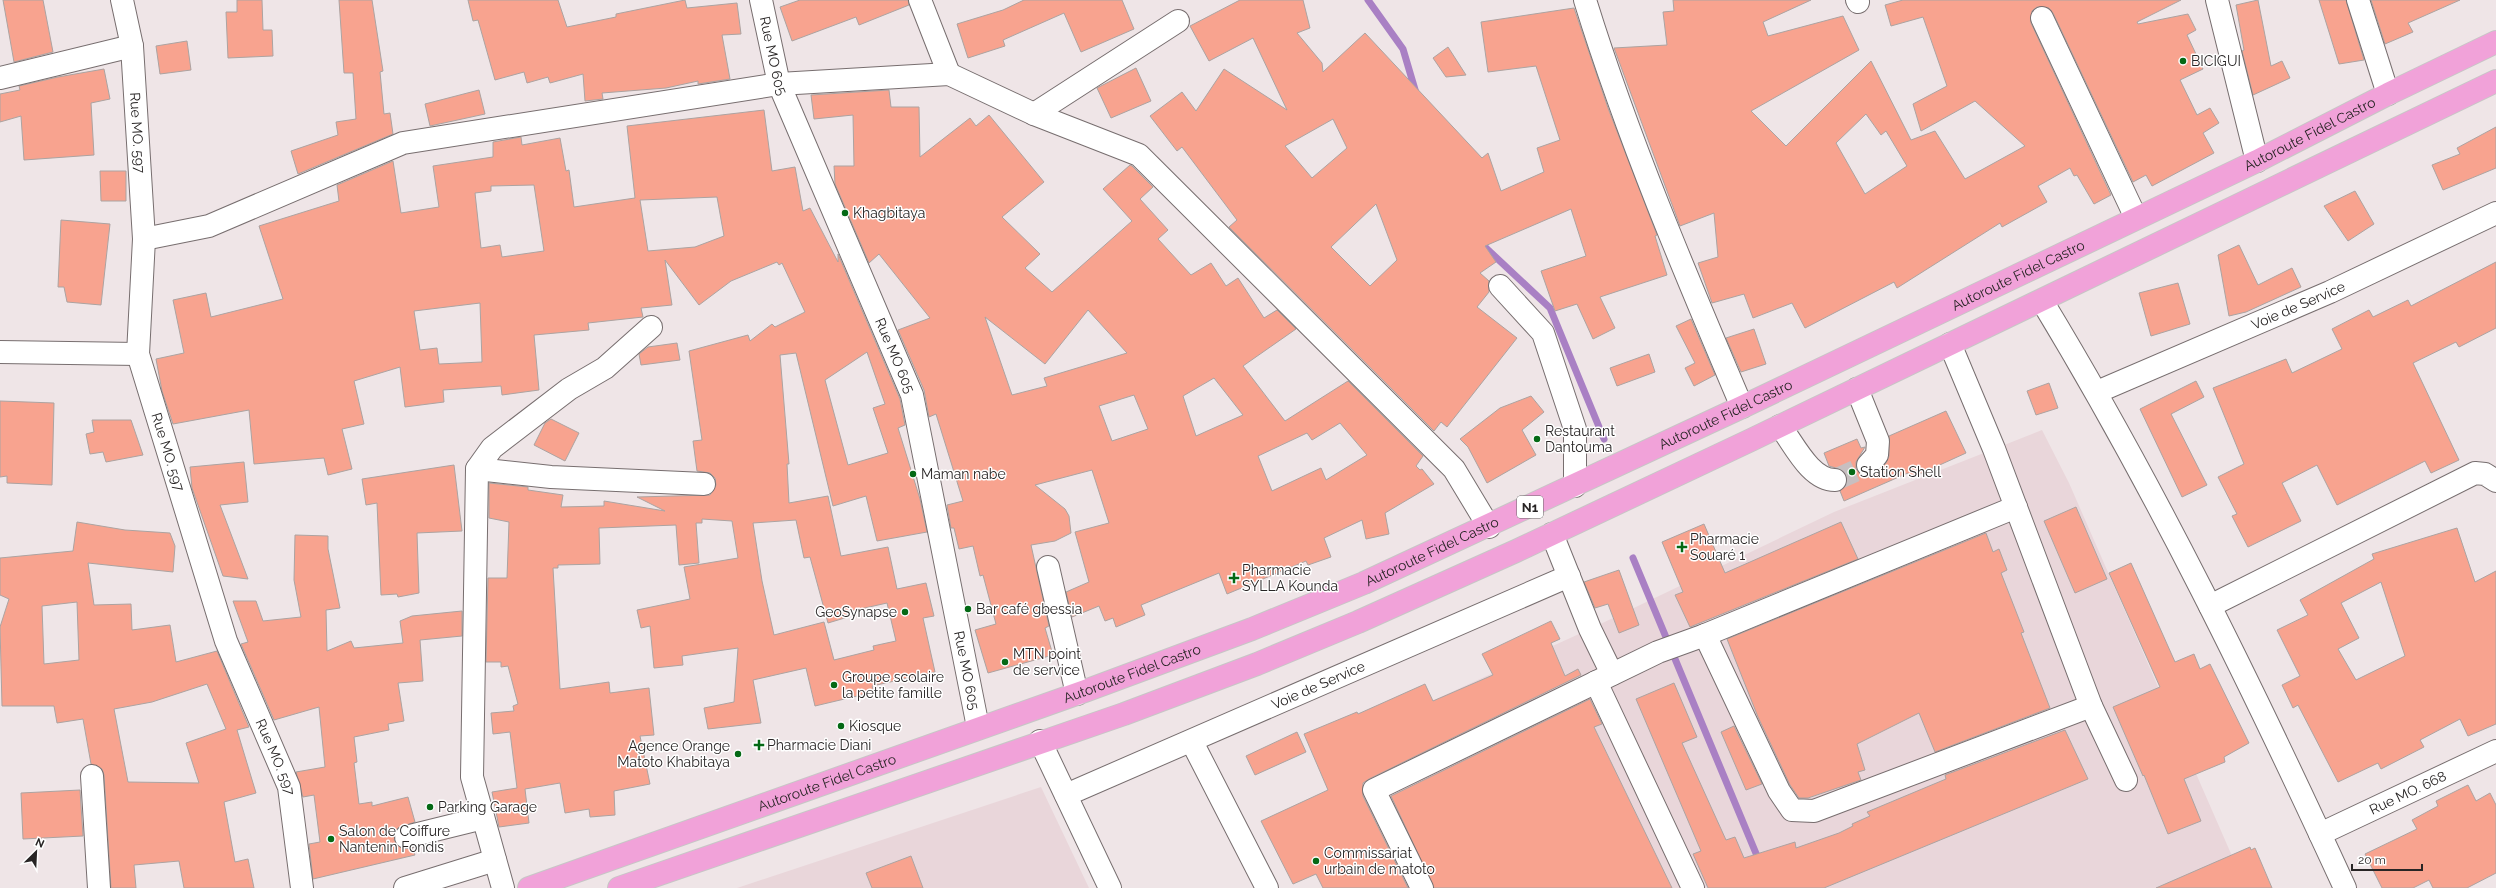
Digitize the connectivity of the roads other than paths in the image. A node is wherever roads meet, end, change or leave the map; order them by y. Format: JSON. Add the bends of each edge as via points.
{"nodes":[{"id":1,"x":122,"y":0,"type":"edge"},
{"id":2,"x":761,"y":0,"type":"edge"},
{"id":3,"x":920,"y":0,"type":"edge"},
{"id":4,"x":1585,"y":0,"type":"edge"},
{"id":5,"x":2217,"y":0,"type":"edge"},
{"id":6,"x":2358,"y":0,"type":"edge"},
{"id":7,"x":2042,"y":18,"type":"dead end"},
{"id":8,"x":1178,"y":21,"type":"dead end"},
{"id":9,"x":2496,"y":42,"type":"edge"},
{"id":10,"x":132,"y":46,"type":"junction"},
{"id":11,"x":949,"y":74,"type":"junction"},
{"id":12,"x":0,"y":78,"type":"edge"},
{"id":13,"x":2496,"y":81,"type":"edge"},
{"id":14,"x":779,"y":84,"type":"junction"},
{"id":15,"x":2388,"y":94,"type":"junction"},
{"id":16,"x":1034,"y":114,"type":"junction"},
{"id":17,"x":2257,"y":161,"type":"junction"},
{"id":18,"x":2496,"y":213,"type":"edge"},
{"id":19,"x":2136,"y":218,"type":"junction"},
{"id":20,"x":144,"y":239,"type":"junction"},
{"id":21,"x":1500,"y":286,"type":"dead end"},
{"id":22,"x":2042,"y":301,"type":"junction"},
{"id":23,"x":651,"y":327,"type":"dead end"},
{"id":24,"x":1950,"y":344,"type":"junction"},
{"id":25,"x":0,"y":352,"type":"edge"},
{"id":26,"x":138,"y":354,"type":"junction"},
{"id":27,"x":1857,"y":389,"type":"junction"},
{"id":28,"x":2097,"y":392,"type":"junction"},
{"id":29,"x":1742,"y":407,"type":"junction"},
{"id":30,"x":1780,"y":426,"type":"junction"},
{"id":31,"x":1868,"y":465,"type":"tunnel mouth"},
{"id":32,"x":477,"y":469,"type":"junction"},
{"id":33,"x":1835,"y":480,"type":"tunnel mouth"},
{"id":34,"x":2496,"y":481,"type":"edge"},
{"id":35,"x":704,"y":484,"type":"dead end"},
{"id":36,"x":1575,"y":486,"type":"junction"},
{"id":37,"x":2016,"y":507,"type":"junction"},
{"id":38,"x":1489,"y":527,"type":"junction"},
{"id":39,"x":1552,"y":534,"type":"junction"},
{"id":40,"x":1048,"y":567,"type":"dead end"},
{"id":41,"x":1569,"y":576,"type":"junction"},
{"id":42,"x":2210,"y":606,"type":"junction"},
{"id":43,"x":1705,"y":636,"type":"junction"},
{"id":44,"x":1604,"y":678,"type":"junction"},
{"id":45,"x":1077,"y":694,"type":"junction"},
{"id":46,"x":2091,"y":706,"type":"junction"},
{"id":47,"x":978,"y":727,"type":"junction"},
{"id":48,"x":1040,"y":741,"type":"junction"},
{"id":49,"x":1192,"y":742,"type":"junction"},
{"id":50,"x":2496,"y":751,"type":"edge"},
{"id":51,"x":92,"y":776,"type":"dead end"},
{"id":52,"x":2126,"y":780,"type":"dead end"},
{"id":53,"x":1066,"y":795,"type":"junction"},
{"id":54,"x":483,"y":818,"type":"junction"},
{"id":55,"x":2320,"y":834,"type":"junction"},
{"id":56,"x":406,"y":837,"type":"dead end"},
{"id":57,"x":494,"y":860,"type":"junction"},
{"id":58,"x":651,"y":883,"type":"edge"},
{"id":59,"x":99,"y":888,"type":"edge"},
{"id":60,"x":302,"y":888,"type":"edge"},
{"id":61,"x":404,"y":888,"type":"edge"},
{"id":62,"x":503,"y":888,"type":"edge"},
{"id":63,"x":529,"y":888,"type":"edge"},
{"id":64,"x":619,"y":888,"type":"edge"},
{"id":65,"x":1110,"y":888,"type":"edge"},
{"id":66,"x":1266,"y":888,"type":"edge"},
{"id":67,"x":1422,"y":888,"type":"edge"},
{"id":68,"x":1692,"y":888,"type":"edge"},
{"id":69,"x":2345,"y":888,"type":"edge"}],
"edges":[{"from":1,"to":10,"type":"street","name":"Rue MO. 597"},
{"from":2,"to":14,"type":"street","name":"Rue MO 605"},
{"from":3,"to":11,"type":"street"},
{"from":4,"to":29,"type":"street","via":[[1604,62],[1658,207]]},
{"from":5,"to":17,"type":"street"},
{"from":6,"to":15,"type":"street"},
{"from":7,"to":19,"type":"street"},
{"from":8,"to":16,"type":"street"},
{"from":9,"to":15,"type":"highway","name":"Autoroute Fidel Castro","number":"N1"},
{"from":10,"to":12,"type":"street"},
{"from":10,"to":20,"type":"street","name":"Rue MO. 597"},
{"from":11,"to":14,"type":"street"},
{"from":11,"to":16,"type":"street"},
{"from":13,"to":22,"type":"highway","number":"N1"},
{"from":14,"to":20,"type":"street","via":[[402,143],[209,226]]},
{"from":14,"to":47,"type":"street","name":"Rue MO 605","via":[[912,395]]},
{"from":15,"to":17,"type":"highway","name":"Autoroute Fidel Castro","number":"N1"},
{"from":16,"to":38,"type":"street","via":[[1139,155],[1454,469]]},
{"from":17,"to":19,"type":"highway","name":"Autoroute Fidel Castro","number":"N1"},
{"from":18,"to":28,"type":"street","name":"Voie de Service","via":[[2330,292]]},
{"from":19,"to":29,"type":"highway","name":"Autoroute Fidel Castro","number":"N1"},
{"from":20,"to":26,"type":"street","name":"Rue MO. 597"},
{"from":21,"to":36,"type":"street","via":[[1543,334],[1575,429]]},
{"from":22,"to":24,"type":"highway","number":"N1"},
{"from":22,"to":28,"type":"street"},
{"from":23,"to":32,"type":"street","via":[[605,368],[569,389],[492,448]]},
{"from":24,"to":27,"type":"highway","number":"N1"},
{"from":24,"to":37,"type":"street"},
{"from":25,"to":26,"type":"street"},
{"from":26,"to":60,"type":"street","name":"Rue MO. 597","via":[[226,641],[289,787]]},
{"from":27,"to":30,"type":"highway","number":"N1"},
{"from":27,"to":31,"type":"street","via":[[1878,441],[1877,455]]},
{"from":28,"to":42,"type":"street"},
{"from":29,"to":36,"type":"highway","name":"Autoroute Fidel Castro","number":"N1"},
{"from":30,"to":33,"type":"street","via":[[1816,474],[1825,480]]},
{"from":30,"to":39,"type":"highway","number":"N1"},
{"from":32,"to":35,"type":"street","via":[[558,478]]},
{"from":32,"to":54,"type":"street","via":[[472,777]]},
{"from":34,"to":42,"type":"street","via":[[2486,474],[2475,473]]},
{"from":36,"to":38,"type":"highway","name":"Autoroute Fidel Castro","number":"N1"},
{"from":37,"to":43,"type":"street"},
{"from":37,"to":46,"type":"street"},
{"from":38,"to":45,"type":"highway","name":"Autoroute Fidel Castro","number":"N1","via":[[1308,606]]},
{"from":39,"to":41,"type":"street"},
{"from":39,"to":48,"type":"highway","number":"N1","via":[[1358,622],[1258,664],[1124,714]]},
{"from":40,"to":45,"type":"street"},
{"from":41,"to":44,"type":"street","via":[[1590,629]]},
{"from":41,"to":49,"type":"street","name":"Voie de Service"},
{"from":42,"to":55,"type":"street"},
{"from":43,"to":44,"type":"street","via":[[1682,642]]},
{"from":43,"to":46,"type":"street","via":[[1779,790],[1792,810],[1814,811]]},
{"from":44,"to":67,"type":"street","via":[[1374,790]]},
{"from":44,"to":68,"type":"street"},
{"from":45,"to":47,"type":"highway","name":"Autoroute Fidel Castro","number":"N1"},
{"from":46,"to":52,"type":"street"},
{"from":47,"to":63,"type":"highway","name":"Autoroute Fidel Castro","number":"N1"},
{"from":48,"to":53,"type":"street"},
{"from":48,"to":58,"type":"highway","number":"N1"},
{"from":49,"to":53,"type":"street","name":"Voie de Service"},
{"from":49,"to":66,"type":"street"},
{"from":50,"to":55,"type":"street","name":"Rue MO. 668"},
{"from":51,"to":59,"type":"street"},
{"from":53,"to":65,"type":"street"},
{"from":54,"to":56,"type":"street"},
{"from":54,"to":57,"type":"street"},
{"from":55,"to":69,"type":"street"},
{"from":57,"to":61,"type":"street"},
{"from":57,"to":62,"type":"street"},
{"from":58,"to":64,"type":"highway","number":"N1"}]}
